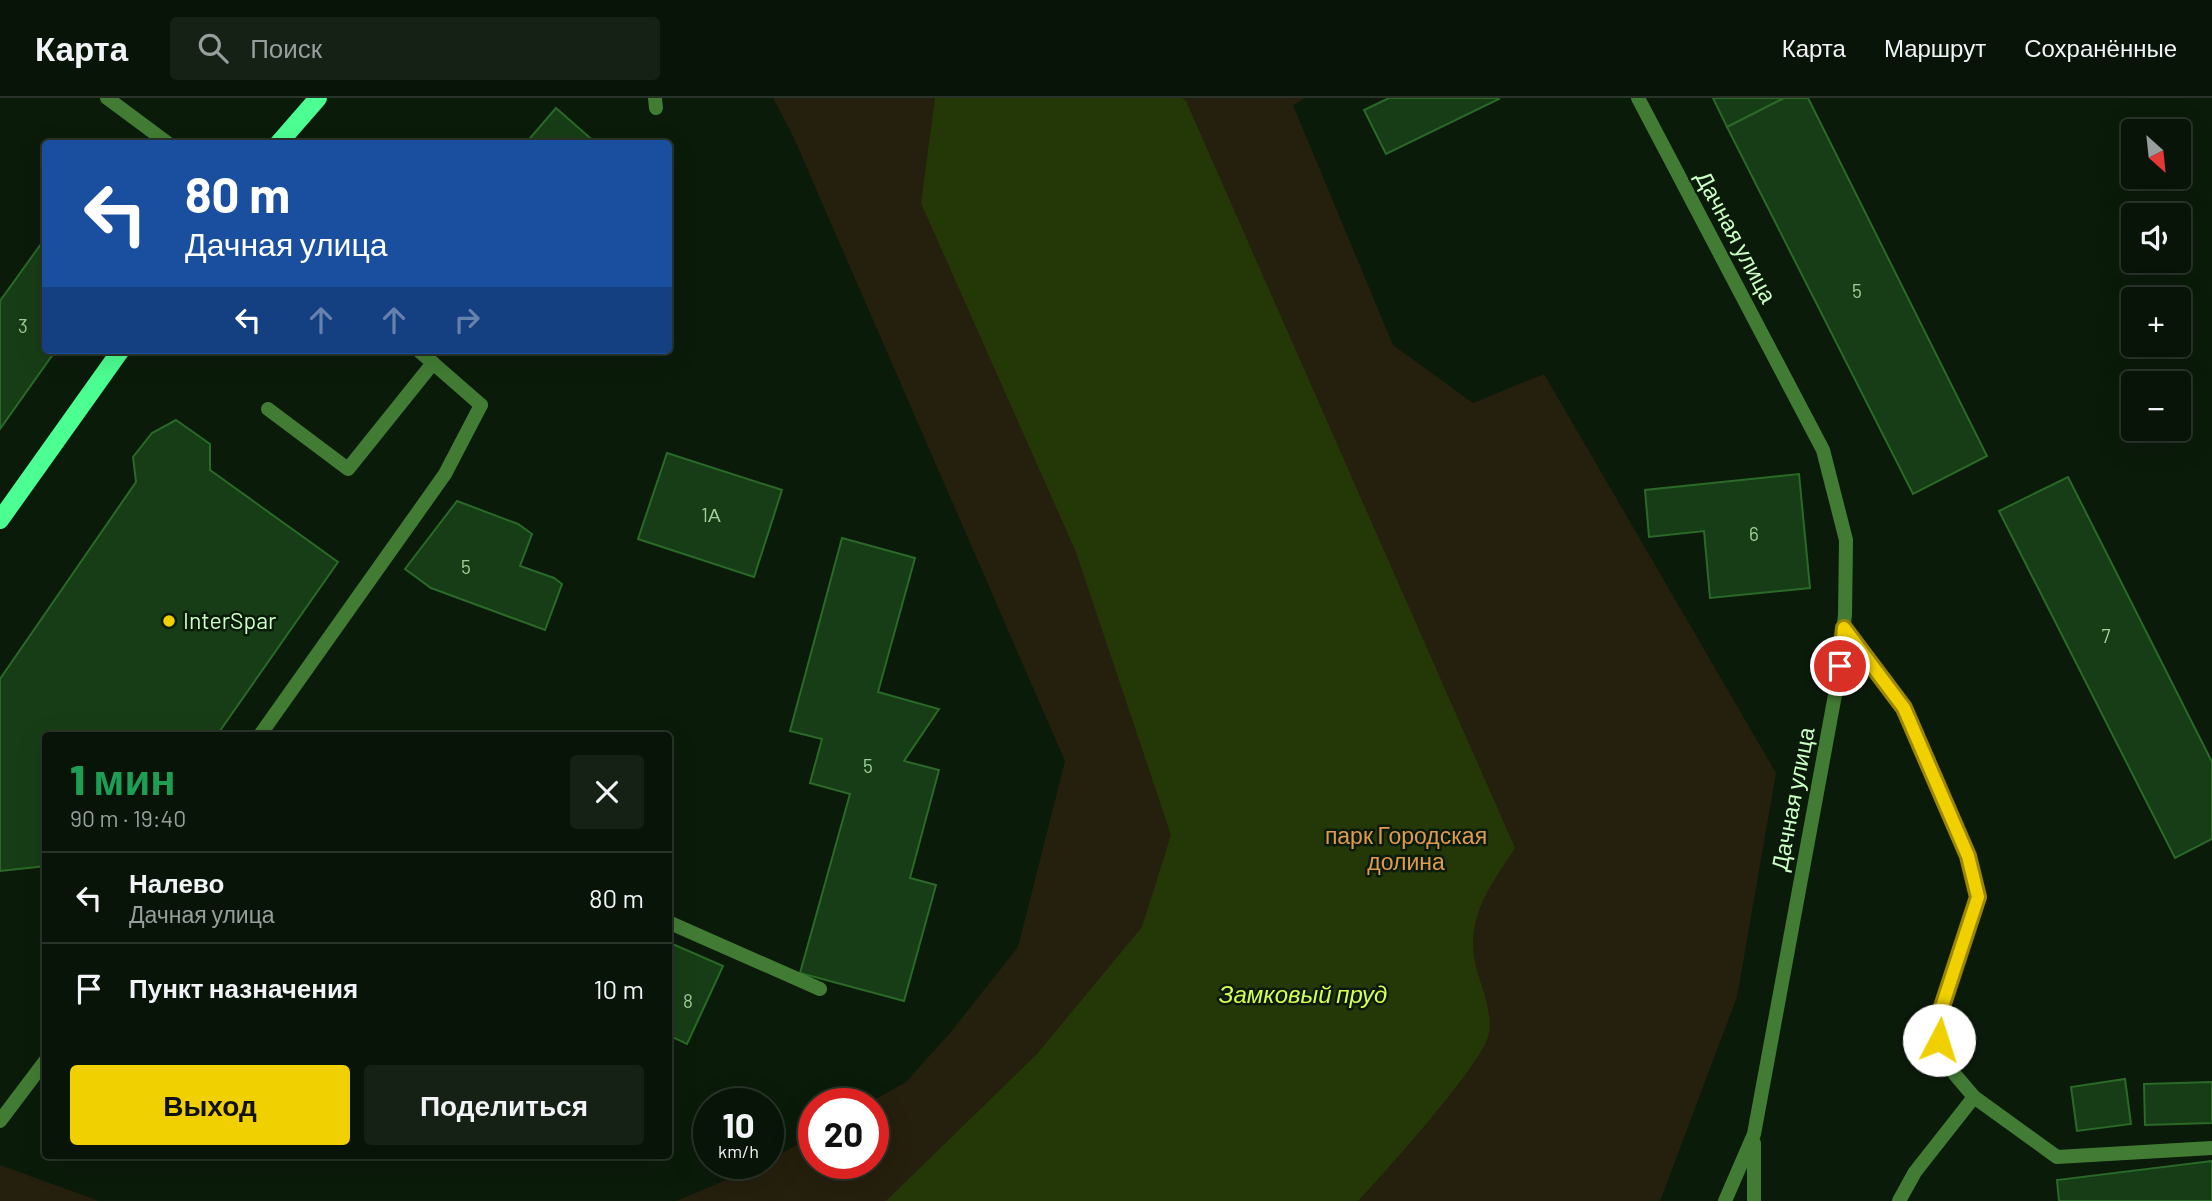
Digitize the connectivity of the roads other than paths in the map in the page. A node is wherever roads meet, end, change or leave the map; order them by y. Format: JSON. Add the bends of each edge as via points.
{"nodes":[{"id":1,"x":107,"y":98,"type":"edge"},
{"id":2,"x":318,"y":98,"type":"edge"},
{"id":3,"x":1637,"y":98,"type":"edge"},
{"id":4,"x":164,"y":140,"type":"edge"},
{"id":5,"x":281,"y":140,"type":"edge"},
{"id":6,"x":118,"y":354,"type":"edge"},
{"id":7,"x":423,"y":354,"type":"edge"},
{"id":8,"x":433,"y":363,"type":"junction"},
{"id":9,"x":268,"y":409,"type":"dead end"},
{"id":10,"x":0,"y":520,"type":"edge"},
{"id":11,"x":1844,"y":628,"type":"junction"},
{"id":12,"x":262,"y":732,"type":"edge"},
{"id":13,"x":672,"y":924,"type":"edge"},
{"id":14,"x":820,"y":989,"type":"dead end"},
{"id":15,"x":42,"y":1065,"type":"edge"},
{"id":16,"x":1975,"y":1097,"type":"junction"},
{"id":17,"x":0,"y":1121,"type":"edge"},
{"id":18,"x":1754,"y":1134,"type":"junction"},
{"id":19,"x":2212,"y":1148,"type":"edge"},
{"id":20,"x":1725,"y":1201,"type":"edge"},
{"id":21,"x":1754,"y":1201,"type":"edge"},
{"id":22,"x":1899,"y":1201,"type":"edge"}],
"edges":[{"from":1,"to":4,"type":"street"},
{"from":2,"to":5,"type":"main road"},
{"from":3,"to":11,"type":"street","name":"Дачная улица","via":[[1823,450],[1846,540]]},
{"from":6,"to":10,"type":"main road"},
{"from":7,"to":8,"type":"street"},
{"from":8,"to":9,"type":"street","via":[[348,469]]},
{"from":8,"to":12,"type":"street","via":[[481,405],[445,474]]},
{"from":11,"to":16,"type":"street","via":[[1904,708],[1968,856],[1978,897],[1937,1022],[1941,1058]]},
{"from":11,"to":18,"type":"street","name":"Дачная улица"},
{"from":13,"to":14,"type":"street"},
{"from":15,"to":17,"type":"street"},
{"from":16,"to":19,"type":"street","via":[[2057,1157]]},
{"from":16,"to":22,"type":"street","via":[[1915,1172]]},
{"from":18,"to":20,"type":"street","name":"Дачная улица"},
{"from":18,"to":21,"type":"street","name":"Дачная улица"}]}
